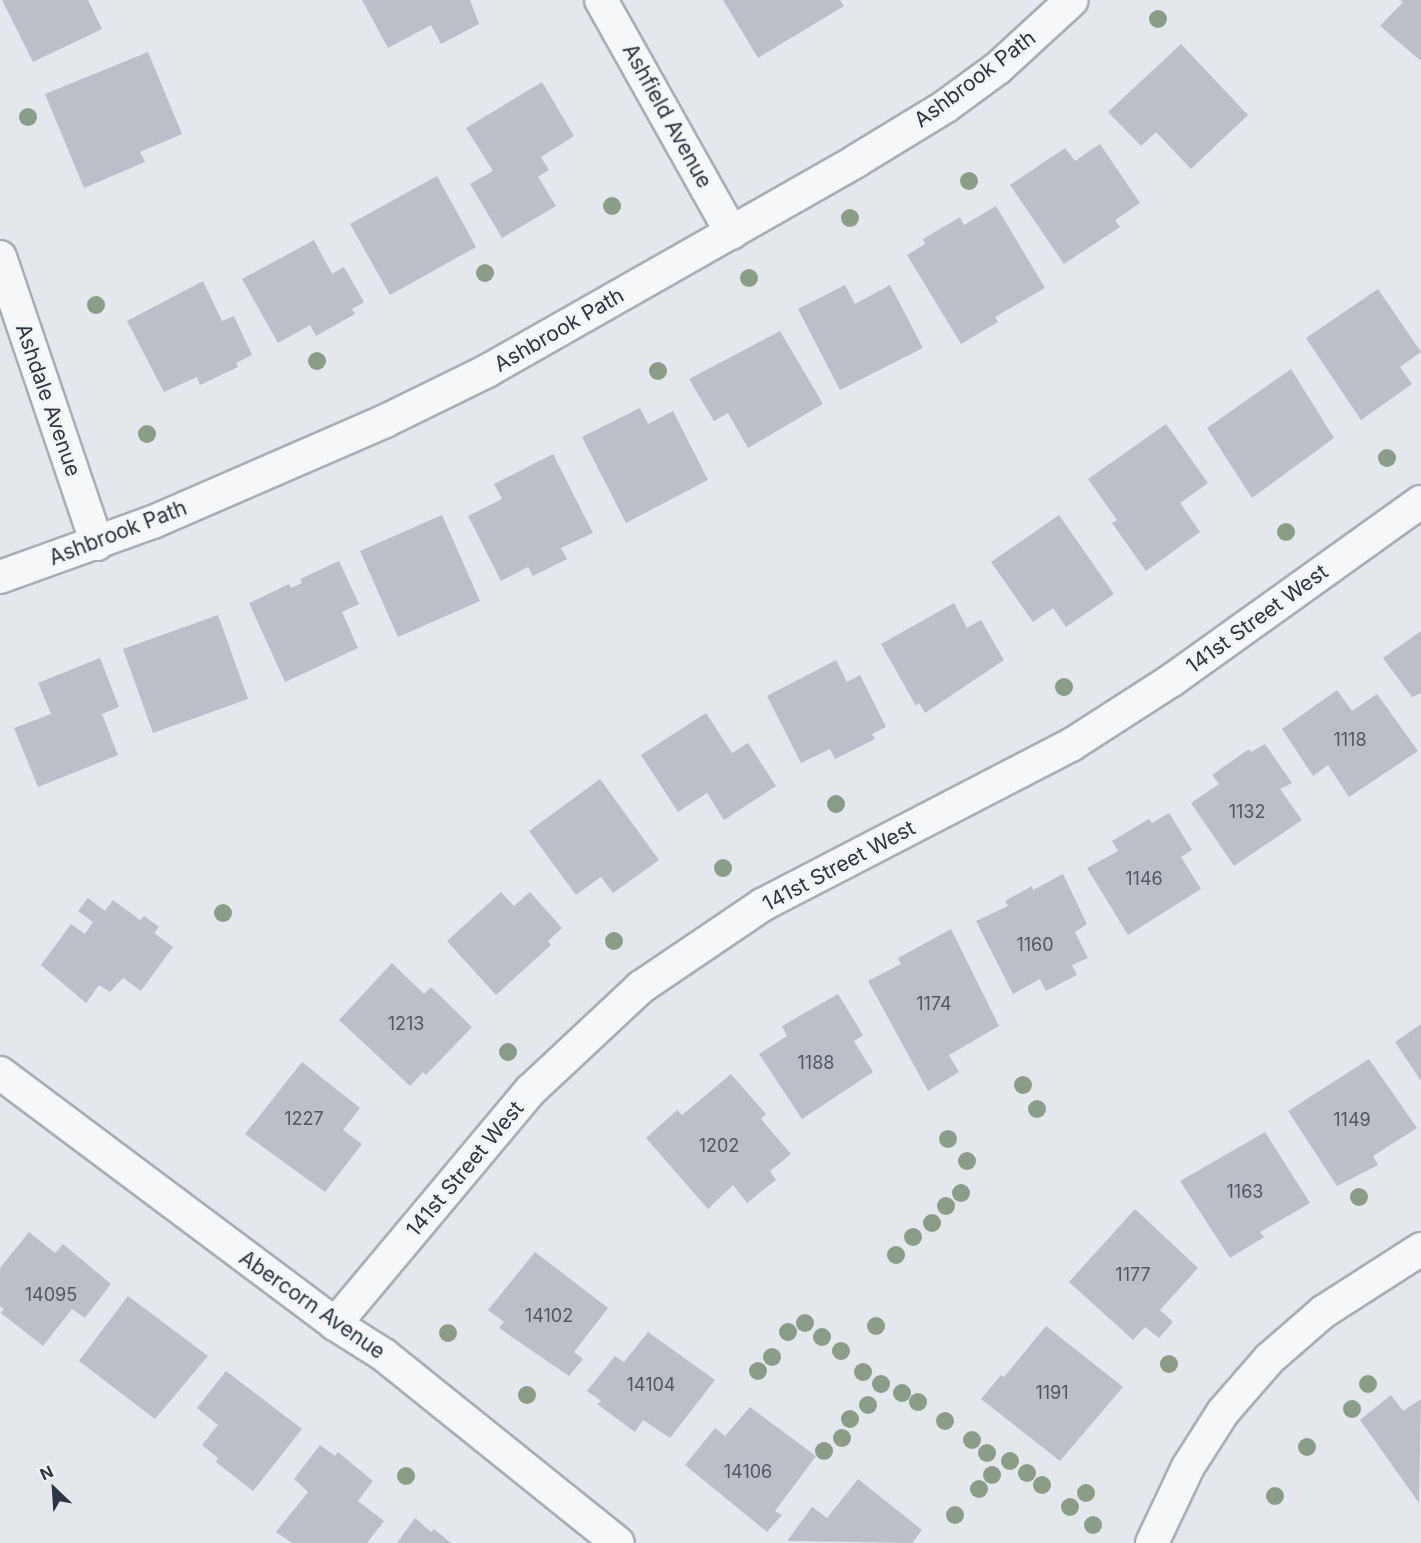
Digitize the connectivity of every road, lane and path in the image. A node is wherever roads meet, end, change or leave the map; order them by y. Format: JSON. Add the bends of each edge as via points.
{"nodes":[{"id":1,"x":601,"y":0,"type":"edge"},
{"id":2,"x":1072,"y":0,"type":"edge"},
{"id":3,"x":732,"y":232,"type":"junction"},
{"id":4,"x":0,"y":257,"type":"edge"},
{"id":5,"x":1421,"y":501,"type":"edge"},
{"id":6,"x":97,"y":544,"type":"junction"},
{"id":7,"x":0,"y":577,"type":"edge"},
{"id":8,"x":0,"y":1073,"type":"edge"},
{"id":9,"x":1421,"y":1249,"type":"edge"},
{"id":10,"x":335,"y":1324,"type":"junction"},
{"id":11,"x":618,"y":1543,"type":"edge"},
{"id":12,"x":1152,"y":1543,"type":"edge"}],
"edges":[{"from":1,"to":3,"type":"street","name":"Ashfield Avenue"},
{"from":2,"to":3,"type":"street","name":"Ashbrook Path","via":[[998,68],[946,106]]},
{"from":3,"to":6,"type":"street","name":"Ashbrook Path","via":[[487,371],[385,421]]},
{"from":4,"to":6,"type":"street","name":"Ashdale Avenue"},
{"from":5,"to":10,"type":"street","name":"141st Street West","via":[[1172,680],[1071,745],[980,796],[867,848],[762,905],[641,987],[531,1090]]},
{"from":6,"to":7,"type":"street","name":"Ashbrook Path"},
{"from":8,"to":10,"type":"street","name":"Abercorn Avenue"},
{"from":9,"to":12,"type":"street","via":[[1323,1312],[1269,1359],[1223,1412],[1188,1467]]},
{"from":10,"to":11,"type":"street","name":"Abercorn Avenue","via":[[384,1355]]}]}
